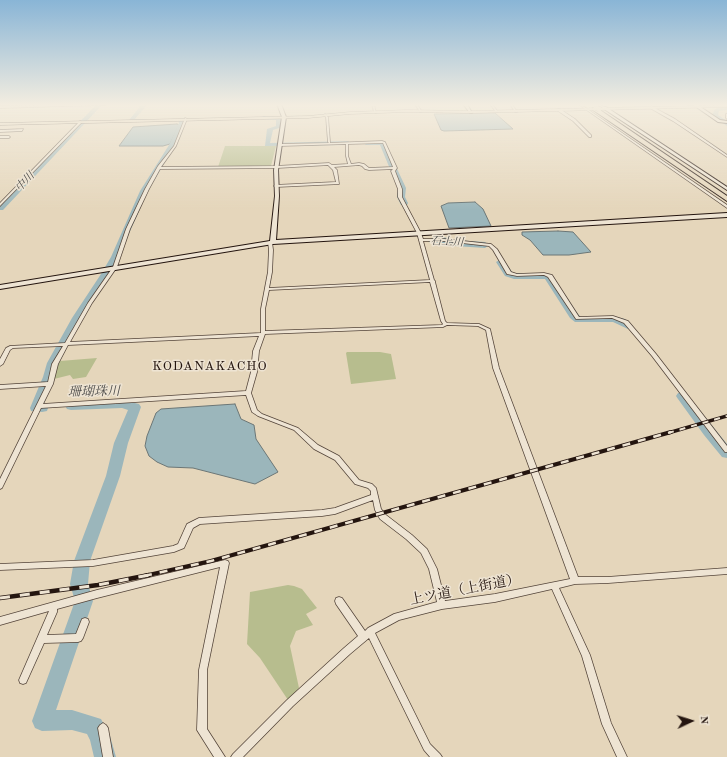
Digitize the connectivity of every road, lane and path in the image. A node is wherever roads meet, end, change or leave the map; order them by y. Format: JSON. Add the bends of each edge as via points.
{"nodes":[{"id":1,"x":65,"y":139,"type":"edge"},
{"id":2,"x":177,"y":139,"type":"edge"},
{"id":3,"x":281,"y":139,"type":"edge"},
{"id":4,"x":633,"y":139,"type":"edge"},
{"id":5,"x":641,"y":139,"type":"edge"},
{"id":6,"x":643,"y":139,"type":"edge"},
{"id":7,"x":652,"y":139,"type":"edge"},
{"id":8,"x":702,"y":139,"type":"edge"},
{"id":9,"x":330,"y":142,"type":"joint"},
{"id":10,"x":346,"y":143,"type":"junction"},
{"id":11,"x":280,"y":144,"type":"junction"},
{"id":12,"x":727,"y":156,"type":"edge"},
{"id":13,"x":350,"y":165,"type":"junction"},
{"id":14,"x":277,"y":166,"type":"junction"},
{"id":15,"x":333,"y":166,"type":"junction"},
{"id":16,"x":159,"y":168,"type":"junction"},
{"id":17,"x":394,"y":169,"type":"junction"},
{"id":18,"x":276,"y":186,"type":"junction"},
{"id":19,"x":727,"y":189,"type":"edge"},
{"id":20,"x":727,"y":196,"type":"edge"},
{"id":21,"x":727,"y":199,"type":"edge"},
{"id":22,"x":0,"y":205,"type":"edge"},
{"id":23,"x":727,"y":207,"type":"edge"},
{"id":24,"x":727,"y":215,"type":"edge"},
{"id":25,"x":419,"y":233,"type":"junction"},
{"id":26,"x":421,"y":240,"type":"junction"},
{"id":27,"x":272,"y":242,"type":"junction"},
{"id":28,"x":115,"y":267,"type":"junction"},
{"id":29,"x":433,"y":281,"type":"junction"},
{"id":30,"x":0,"y":287,"type":"edge"},
{"id":31,"x":266,"y":289,"type":"junction"},
{"id":32,"x":446,"y":324,"type":"junction"},
{"id":33,"x":262,"y":334,"type":"junction"},
{"id":34,"x":66,"y":344,"type":"junction"},
{"id":35,"x":2,"y":356,"type":"edge"},
{"id":36,"x":0,"y":364,"type":"edge"},
{"id":37,"x":50,"y":384,"type":"junction"},
{"id":38,"x":0,"y":387,"type":"edge"},
{"id":39,"x":248,"y":393,"type":"junction"},
{"id":40,"x":40,"y":406,"type":"junction"},
{"id":41,"x":727,"y":450,"type":"edge"},
{"id":42,"x":0,"y":486,"type":"edge"},
{"id":43,"x":375,"y":496,"type":"junction"},
{"id":44,"x":0,"y":567,"type":"edge"},
{"id":45,"x":727,"y":571,"type":"edge"},
{"id":46,"x":575,"y":581,"type":"junction"},
{"id":47,"x":554,"y":586,"type":"junction"},
{"id":48,"x":339,"y":601,"type":"dead end"},
{"id":49,"x":442,"y":605,"type":"junction"},
{"id":50,"x":53,"y":606,"type":"junction"},
{"id":51,"x":0,"y":621,"type":"edge"},
{"id":52,"x":86,"y":622,"type":"dead end"},
{"id":53,"x":367,"y":634,"type":"junction"},
{"id":54,"x":41,"y":639,"type":"junction"},
{"id":55,"x":23,"y":680,"type":"dead end"},
{"id":56,"x":103,"y":728,"type":"dead end"},
{"id":57,"x":108,"y":757,"type":"edge"},
{"id":58,"x":220,"y":757,"type":"edge"},
{"id":59,"x":236,"y":757,"type":"edge"},
{"id":60,"x":436,"y":757,"type":"edge"},
{"id":61,"x":622,"y":757,"type":"edge"}],
"edges":[{"from":1,"to":22,"type":"street"},
{"from":2,"to":16,"type":"street"},
{"from":3,"to":11,"type":"street"},
{"from":4,"to":23,"type":"street"},
{"from":5,"to":21,"type":"highway"},
{"from":6,"to":20,"type":"highway"},
{"from":7,"to":19,"type":"street"},
{"from":8,"to":12,"type":"street"},
{"from":9,"to":10,"type":"street"},
{"from":9,"to":11,"type":"street"},
{"from":10,"to":13,"type":"street"},
{"from":10,"to":17,"type":"street","via":[[384,142]]},
{"from":11,"to":14,"type":"street"},
{"from":13,"to":15,"type":"street"},
{"from":13,"to":17,"type":"street"},
{"from":14,"to":15,"type":"street"},
{"from":14,"to":16,"type":"street"},
{"from":14,"to":18,"type":"street"},
{"from":15,"to":18,"type":"street","via":[[338,183]]},
{"from":16,"to":28,"type":"street","via":[[128,229]]},
{"from":17,"to":25,"type":"street","via":[[400,197]]},
{"from":18,"to":27,"type":"street"},
{"from":24,"to":25,"type":"street"},
{"from":25,"to":26,"type":"street"},
{"from":25,"to":27,"type":"street"},
{"from":26,"to":29,"type":"street"},
{"from":26,"to":41,"type":"street","via":[[490,245],[509,273],[550,276],[578,318],[613,318],[626,322]]},
{"from":27,"to":28,"type":"street"},
{"from":27,"to":31,"type":"street"},
{"from":28,"to":30,"type":"street"},
{"from":28,"to":34,"type":"street"},
{"from":29,"to":31,"type":"street"},
{"from":29,"to":32,"type":"street","via":[[443,321]]},
{"from":31,"to":33,"type":"street"},
{"from":32,"to":33,"type":"street"},
{"from":32,"to":46,"type":"street","via":[[479,325],[488,329],[496,368]]},
{"from":33,"to":34,"type":"street"},
{"from":33,"to":39,"type":"street"},
{"from":34,"to":35,"type":"street","via":[[12,347]]},
{"from":34,"to":37,"type":"street","via":[[55,364]]},
{"from":35,"to":36,"type":"street"},
{"from":37,"to":38,"type":"street"},
{"from":37,"to":40,"type":"street"},
{"from":39,"to":40,"type":"street"},
{"from":39,"to":43,"type":"street","via":[[254,411],[260,416],[296,429],[316,447],[337,458],[357,482],[370,486]]},
{"from":40,"to":42,"type":"street"},
{"from":43,"to":44,"type":"street","via":[[322,514],[199,521],[190,526],[181,546],[174,549],[93,563]]},
{"from":43,"to":49,"type":"street","via":[[382,517],[409,537],[426,555],[433,569]]},
{"from":45,"to":46,"type":"street","name":"上ツ道（上街道）"},
{"from":46,"to":47,"type":"street","name":"上ツ道（上街道）"},
{"from":47,"to":49,"type":"street","name":"上ツ道（上街道）"},
{"from":47,"to":61,"type":"street","via":[[586,655],[607,724]]},
{"from":48,"to":53,"type":"street"},
{"from":49,"to":53,"type":"street","name":"上ツ道（上街道）","via":[[397,617]]},
{"from":50,"to":51,"type":"street"},
{"from":50,"to":54,"type":"street"},
{"from":50,"to":58,"type":"street","via":[[225,563],[203,670],[202,730]]},
{"from":52,"to":54,"type":"street","via":[[78,638]]},
{"from":53,"to":59,"type":"street","name":"上ツ道（上街道）","via":[[290,703]]},
{"from":53,"to":60,"type":"street","via":[[427,747]]},
{"from":54,"to":55,"type":"street"},
{"from":56,"to":57,"type":"street"}]}
